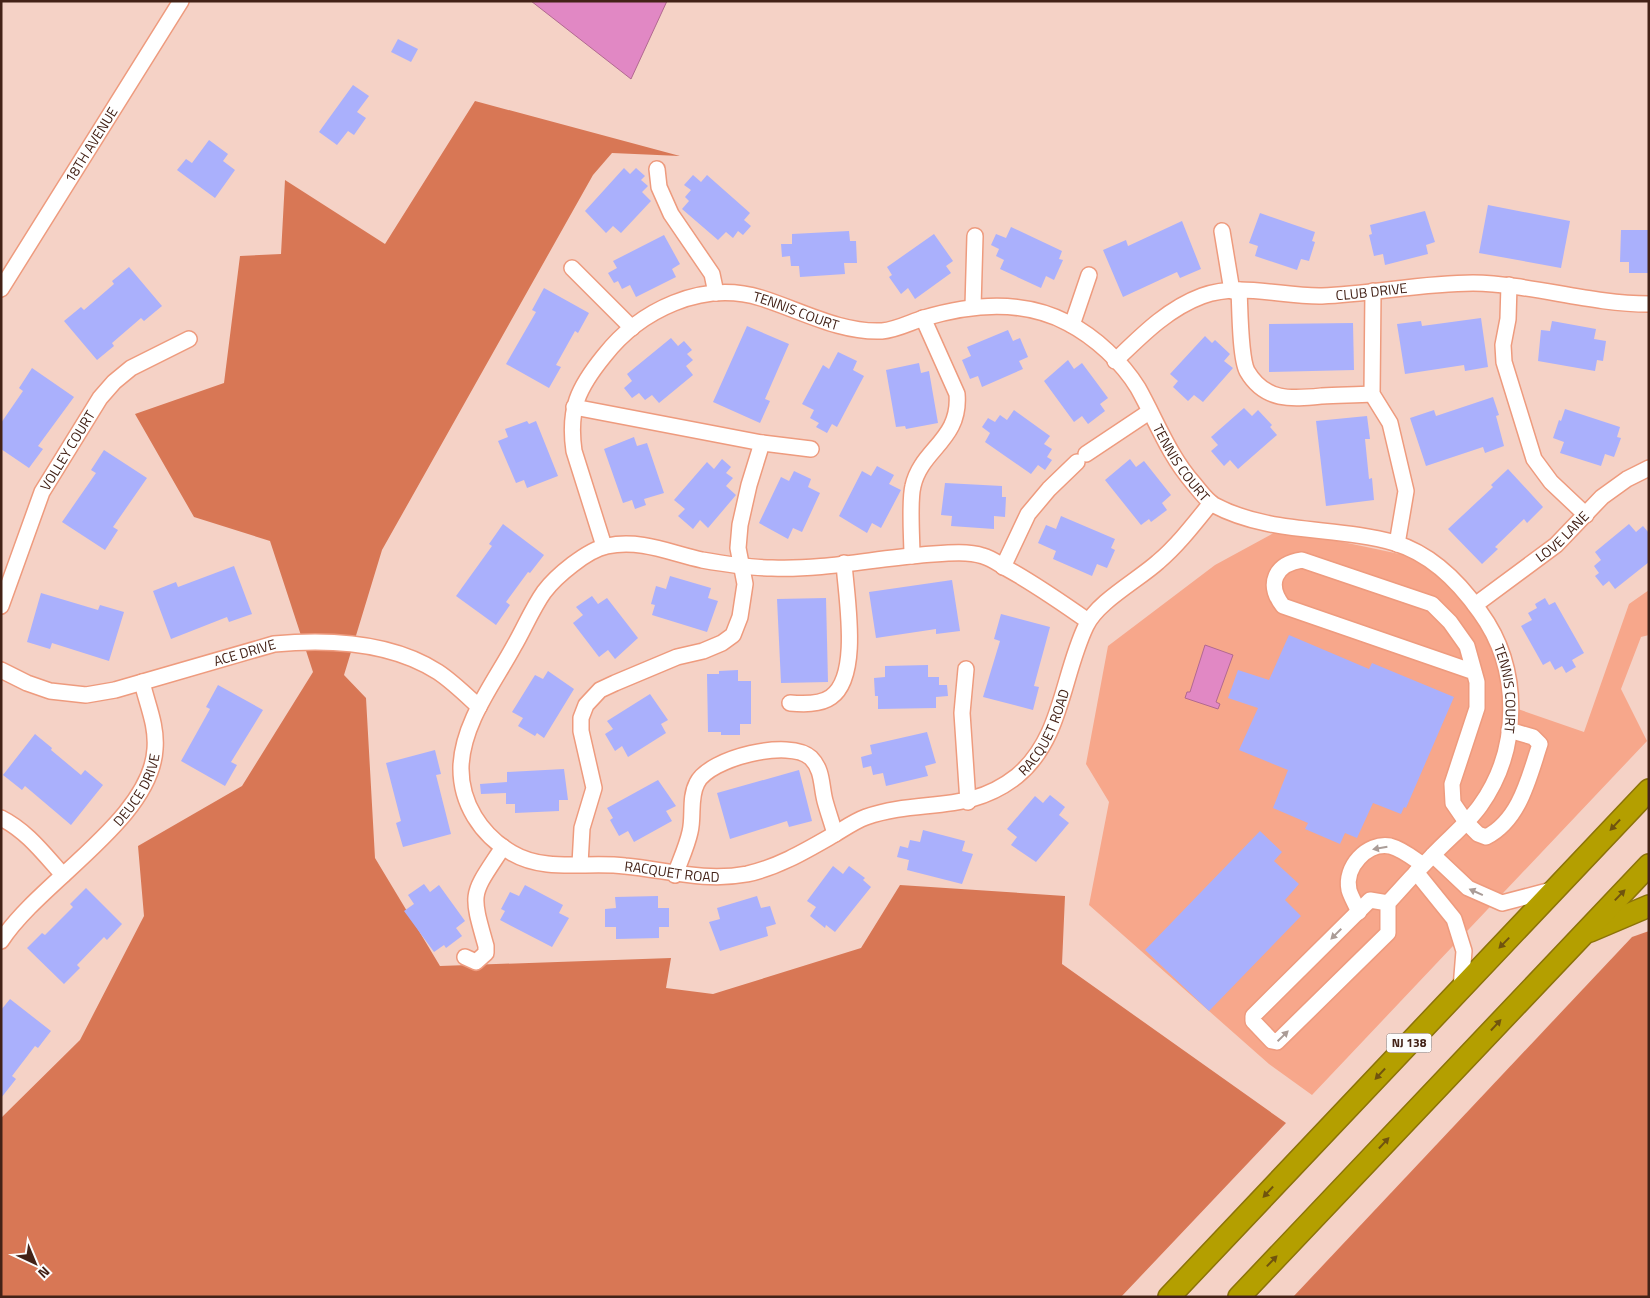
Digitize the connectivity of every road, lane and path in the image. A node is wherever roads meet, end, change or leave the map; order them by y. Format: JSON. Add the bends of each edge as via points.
{"nodes":[{"id":1,"x":181,"y":1,"type":"edge"},
{"id":2,"x":657,"y":169,"type":"dead end"},
{"id":3,"x":1222,"y":231,"type":"dead end"},
{"id":4,"x":975,"y":236,"type":"dead end"},
{"id":5,"x":572,"y":268,"type":"dead end"},
{"id":6,"x":1089,"y":275,"type":"dead end"},
{"id":7,"x":1508,"y":285,"type":"junction"},
{"id":8,"x":1,"y":288,"type":"edge"},
{"id":9,"x":1236,"y":291,"type":"junction"},
{"id":10,"x":1373,"y":291,"type":"junction"},
{"id":11,"x":716,"y":293,"type":"junction"},
{"id":12,"x":1649,"y":304,"type":"edge"},
{"id":13,"x":973,"y":307,"type":"junction"},
{"id":14,"x":923,"y":318,"type":"junction"},
{"id":15,"x":1072,"y":325,"type":"junction"},
{"id":16,"x":632,"y":328,"type":"junction"},
{"id":17,"x":189,"y":339,"type":"dead end"},
{"id":18,"x":1114,"y":361,"type":"junction"},
{"id":19,"x":1372,"y":394,"type":"junction"},
{"id":20,"x":574,"y":407,"type":"junction"},
{"id":21,"x":1149,"y":412,"type":"junction"},
{"id":22,"x":762,"y":442,"type":"junction"},
{"id":23,"x":811,"y":449,"type":"dead end"},
{"id":24,"x":1649,"y":468,"type":"edge"},
{"id":25,"x":1211,"y":503,"type":"junction"},
{"id":26,"x":1586,"y":515,"type":"junction"},
{"id":27,"x":1397,"y":544,"type":"junction"},
{"id":28,"x":604,"y":546,"type":"junction"},
{"id":29,"x":912,"y":556,"type":"junction"},
{"id":30,"x":844,"y":563,"type":"junction"},
{"id":31,"x":742,"y":566,"type":"junction"},
{"id":32,"x":1004,"y":567,"type":"junction"},
{"id":33,"x":1475,"y":605,"type":"junction"},
{"id":34,"x":1,"y":606,"type":"edge"},
{"id":35,"x":1088,"y":621,"type":"junction"},
{"id":36,"x":966,"y":669,"type":"dead end"},
{"id":37,"x":1,"y":670,"type":"edge"},
{"id":38,"x":1474,"y":672,"type":"junction"},
{"id":39,"x":142,"y":682,"type":"junction"},
{"id":40,"x":790,"y":703,"type":"dead end"},
{"id":41,"x":479,"y":707,"type":"junction"},
{"id":42,"x":1509,"y":730,"type":"junction"},
{"id":43,"x":1649,"y":790,"type":"edge"},
{"id":44,"x":968,"y":802,"type":"junction"},
{"id":45,"x":1,"y":818,"type":"edge"},
{"id":46,"x":1466,"y":822,"type":"junction"},
{"id":47,"x":835,"y":834,"type":"junction"},
{"id":48,"x":503,"y":847,"type":"junction"},
{"id":49,"x":580,"y":864,"type":"junction"},
{"id":50,"x":1424,"y":864,"type":"junction"},
{"id":51,"x":1649,"y":865,"type":"edge"},
{"id":52,"x":63,"y":875,"type":"junction"},
{"id":53,"x":675,"y":875,"type":"junction"},
{"id":54,"x":1555,"y":889,"type":"junction"},
{"id":55,"x":1388,"y":902,"type":"junction"},
{"id":56,"x":1649,"y":906,"type":"edge"},
{"id":57,"x":1359,"y":912,"type":"junction"},
{"id":58,"x":1580,"y":935,"type":"junction"},
{"id":59,"x":1,"y":941,"type":"edge"},
{"id":60,"x":465,"y":957,"type":"dead end"},
{"id":61,"x":1461,"y":988,"type":"junction"},
{"id":62,"x":1169,"y":1297,"type":"edge"},
{"id":63,"x":1239,"y":1297,"type":"edge"}],
"edges":[{"from":1,"to":8,"type":"street","name":"18TH AVENUE"},
{"from":2,"to":11,"type":"street","via":[[658,187],[671,214],[712,274]]},
{"from":3,"to":9,"type":"street"},
{"from":4,"to":13,"type":"street"},
{"from":5,"to":16,"type":"street"},
{"from":6,"to":15,"type":"street"},
{"from":7,"to":10,"type":"street","name":"CLUB DRIVE","via":[[1472,283]]},
{"from":7,"to":12,"type":"street","name":"CLUB DRIVE","via":[[1618,304]]},
{"from":7,"to":26,"type":"street","via":[[1504,362],[1534,459],[1551,482]]},
{"from":9,"to":10,"type":"street","name":"CLUB DRIVE","via":[[1322,296]]},
{"from":9,"to":18,"type":"street","name":"CLUB DRIVE","via":[[1209,294],[1180,305]]},
{"from":9,"to":19,"type":"street","via":[[1247,370],[1266,392],[1297,400]]},
{"from":10,"to":19,"type":"street"},
{"from":11,"to":14,"type":"street","name":"TENNIS COURT","via":[[757,297],[839,326],[858,329],[884,331]]},
{"from":11,"to":16,"type":"street","name":"TENNIS COURT","via":[[680,300]]},
{"from":13,"to":14,"type":"street","name":"TENNIS COURT"},
{"from":13,"to":15,"type":"street","name":"TENNIS COURT","via":[[1005,305],[1029,309]]},
{"from":14,"to":29,"type":"street","via":[[956,394],[958,408],[952,427],[912,486]]},
{"from":15,"to":18,"type":"street","name":"TENNIS COURT","via":[[1096,340]]},
{"from":16,"to":20,"type":"street","name":"TENNIS COURT","via":[[611,347],[587,377]]},
{"from":17,"to":34,"type":"street","name":"VOLLEY COURT","via":[[131,368],[100,398],[42,492]]},
{"from":18,"to":21,"type":"street","name":"TENNIS COURT","via":[[1132,380]]},
{"from":19,"to":27,"type":"street","via":[[1390,423],[1406,491]]},
{"from":20,"to":22,"type":"street"},
{"from":20,"to":28,"type":"street","name":"TENNIS COURT","via":[[574,451]]},
{"from":21,"to":25,"type":"street","name":"TENNIS COURT","via":[[1172,455]]},
{"from":21,"to":32,"type":"street","via":[[1081,458],[1049,489],[1028,514]]},
{"from":22,"to":23,"type":"street"},
{"from":22,"to":31,"type":"street","via":[[740,525],[738,548]]},
{"from":24,"to":26,"type":"street","name":"LOVE LANE","via":[[1602,497]]},
{"from":25,"to":27,"type":"street","name":"TENNIS COURT","via":[[1258,522]]},
{"from":25,"to":35,"type":"street","name":"RACQUET ROAD","via":[[1170,551]]},
{"from":26,"to":33,"type":"street","name":"LOVE LANE","via":[[1556,545]]},
{"from":27,"to":33,"type":"street","name":"TENNIS COURT","via":[[1442,569],[1460,584]]},
{"from":28,"to":31,"type":"street","name":"RACQUET ROAD","via":[[643,544],[703,560]]},
{"from":28,"to":41,"type":"street","name":"RACQUET ROAD","via":[[560,574],[544,592]]},
{"from":29,"to":30,"type":"street","name":"RACQUET ROAD"},
{"from":29,"to":32,"type":"street","name":"RACQUET ROAD","via":[[981,555]]},
{"from":30,"to":31,"type":"street","name":"RACQUET ROAD","via":[[785,568]]},
{"from":30,"to":40,"type":"street","via":[[850,657],[848,673],[844,683],[829,698],[803,704]]},
{"from":31,"to":49,"type":"street","via":[[745,595],[733,635],[703,651],[677,657],[600,690],[586,705],[581,731],[594,788],[582,828]]},
{"from":32,"to":35,"type":"street","name":"RACQUET ROAD"},
{"from":33,"to":42,"type":"street","name":"TENNIS COURT","via":[[1493,630],[1504,659],[1510,693]]},
{"from":35,"to":44,"type":"street","name":"RACQUET ROAD","via":[[1046,742],[1015,777]]},
{"from":36,"to":44,"type":"street","via":[[962,713]]},
{"from":37,"to":39,"type":"street","name":"ACE DRIVE","via":[[27,683],[72,695],[102,693]]},
{"from":38,"to":38,"type":"street","via":[[1467,646],[1432,604],[1302,560],[1290,562],[1279,569],[1274,595],[1283,606]]},
{"from":38,"to":46,"type":"street","via":[[1477,708],[1452,784],[1453,803]]},
{"from":39,"to":41,"type":"street","name":"ACE DRIVE","via":[[274,644],[301,641],[359,645],[378,648],[422,664],[449,680]]},
{"from":39,"to":52,"type":"street","name":"DEUCE DRIVE","via":[[155,735],[154,759],[148,782],[134,803]]},
{"from":41,"to":48,"type":"street","name":"RACQUET ROAD","via":[[466,739],[462,760],[464,790],[482,829]]},
{"from":42,"to":46,"type":"street","name":"TENNIS COURT","via":[[1493,783],[1482,804]]},
{"from":42,"to":46,"type":"street","via":[[1533,737],[1540,744],[1525,790],[1513,812],[1495,833],[1486,837],[1478,834]]},
{"from":43,"to":54,"type":"highway","number":"NJ 138","one_way":true},
{"from":44,"to":47,"type":"street","name":"RACQUET ROAD","via":[[893,810],[862,818]]},
{"from":45,"to":52,"type":"street","via":[[29,837]]},
{"from":46,"to":50,"type":"street","name":"TENNIS COURT"},
{"from":47,"to":53,"type":"street","name":"RACQUET ROAD","via":[[786,861],[753,873],[713,878]]},
{"from":47,"to":53,"type":"street","via":[[820,774],[811,758],[803,752],[785,750],[746,756],[716,767],[697,782],[693,792],[691,831]]},
{"from":48,"to":49,"type":"street","name":"RACQUET ROAD","via":[[536,863]]},
{"from":48,"to":60,"type":"street","via":[[475,894],[474,903],[486,953],[476,962]]},
{"from":49,"to":53,"type":"street","name":"RACQUET ROAD","via":[[624,866]]},
{"from":54,"to":50,"type":"street","one_way":true,"via":[[1502,904]]},
{"from":50,"to":55,"type":"street","name":"TENNIS COURT"},
{"from":50,"to":57,"type":"street","one_way":true,"via":[[1390,846],[1366,852],[1354,862],[1350,874],[1349,889]]},
{"from":50,"to":61,"type":"street","via":[[1454,920],[1464,951]]},
{"from":58,"to":51,"type":"highway","one_way":true},
{"from":52,"to":59,"type":"street","name":"DEUCE DRIVE","via":[[17,918]]},
{"from":54,"to":61,"type":"highway","number":"NJ 138","one_way":true},
{"from":55,"to":57,"type":"street","via":[[1370,900]]},
{"from":57,"to":55,"type":"street","one_way":true,"via":[[1254,1016],[1253,1021],[1272,1041],[1277,1042],[1388,933]]},
{"from":56,"to":58,"type":"highway"},
{"from":63,"to":58,"type":"highway","one_way":true},
{"from":61,"to":62,"type":"highway","number":"NJ 138","one_way":true}]}
